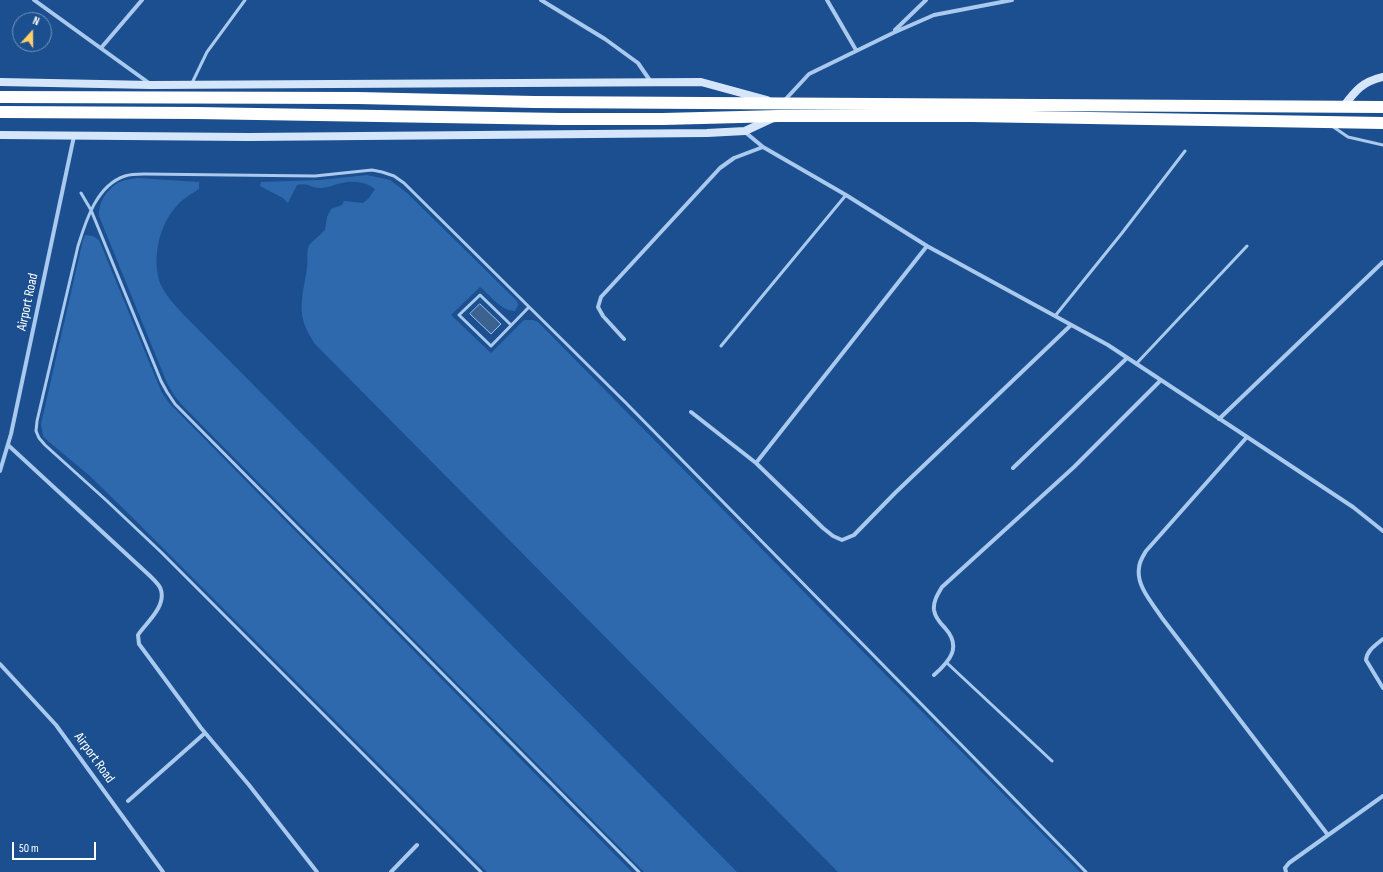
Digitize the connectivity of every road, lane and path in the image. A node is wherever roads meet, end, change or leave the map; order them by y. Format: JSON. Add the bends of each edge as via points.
{"nodes":[{"id":1,"x":34,"y":0,"type":"edge"},
{"id":2,"x":142,"y":0,"type":"edge"},
{"id":3,"x":245,"y":0,"type":"edge"},
{"id":4,"x":541,"y":0,"type":"edge"},
{"id":5,"x":827,"y":0,"type":"edge"},
{"id":6,"x":926,"y":0,"type":"edge"},
{"id":7,"x":1012,"y":0,"type":"edge"},
{"id":8,"x":893,"y":33,"type":"junction"},
{"id":9,"x":101,"y":48,"type":"junction"},
{"id":10,"x":856,"y":50,"type":"junction"},
{"id":11,"x":1383,"y":77,"type":"edge"},
{"id":12,"x":0,"y":82,"type":"edge"},
{"id":13,"x":651,"y":82,"type":"junction"},
{"id":14,"x":151,"y":84,"type":"junction"},
{"id":15,"x":191,"y":84,"type":"junction"},
{"id":16,"x":0,"y":97,"type":"edge"},
{"id":17,"x":781,"y":103,"type":"junction"},
{"id":18,"x":1343,"y":107,"type":"junction"},
{"id":19,"x":1383,"y":107,"type":"edge"},
{"id":20,"x":0,"y":112,"type":"edge"},
{"id":21,"x":779,"y":116,"type":"junction"},
{"id":22,"x":1327,"y":123,"type":"junction"},
{"id":23,"x":1383,"y":124,"type":"edge"},
{"id":24,"x":745,"y":131,"type":"junction"},
{"id":25,"x":0,"y":135,"type":"edge"},
{"id":26,"x":74,"y":136,"type":"junction"},
{"id":27,"x":1383,"y":145,"type":"edge"},
{"id":28,"x":763,"y":147,"type":"junction"},
{"id":29,"x":1185,"y":152,"type":"dead end"},
{"id":30,"x":82,"y":193,"type":"dead end"},
{"id":31,"x":846,"y":195,"type":"junction"},
{"id":32,"x":91,"y":210,"type":"junction"},
{"id":33,"x":927,"y":246,"type":"junction"},
{"id":34,"x":1247,"y":246,"type":"dead end"},
{"id":35,"x":1383,"y":262,"type":"edge"},
{"id":36,"x":529,"y":307,"type":"junction"},
{"id":37,"x":1054,"y":316,"type":"junction"},
{"id":38,"x":512,"y":325,"type":"junction"},
{"id":39,"x":1071,"y":325,"type":"junction"},
{"id":40,"x":624,"y":338,"type":"dead end"},
{"id":41,"x":721,"y":346,"type":"dead end"},
{"id":42,"x":1127,"y":358,"type":"junction"},
{"id":43,"x":1136,"y":364,"type":"junction"},
{"id":44,"x":1160,"y":380,"type":"junction"},
{"id":45,"x":691,"y":412,"type":"dead end"},
{"id":46,"x":1219,"y":419,"type":"junction"},
{"id":47,"x":1247,"y":437,"type":"junction"},
{"id":48,"x":8,"y":445,"type":"junction"},
{"id":49,"x":756,"y":463,"type":"junction"},
{"id":50,"x":1013,"y":468,"type":"dead end"},
{"id":51,"x":0,"y":471,"type":"edge"},
{"id":52,"x":1383,"y":531,"type":"edge"},
{"id":53,"x":1383,"y":639,"type":"edge"},
{"id":54,"x":947,"y":663,"type":"junction"},
{"id":55,"x":0,"y":664,"type":"edge"},
{"id":56,"x":934,"y":675,"type":"dead end"},
{"id":57,"x":1383,"y":688,"type":"edge"},
{"id":58,"x":205,"y":733,"type":"junction"},
{"id":59,"x":1052,"y":761,"type":"dead end"},
{"id":60,"x":1383,"y":796,"type":"edge"},
{"id":61,"x":128,"y":801,"type":"dead end"},
{"id":62,"x":1328,"y":835,"type":"junction"},
{"id":63,"x":417,"y":845,"type":"dead end"},
{"id":64,"x":163,"y":872,"type":"edge"},
{"id":65,"x":317,"y":872,"type":"edge"},
{"id":66,"x":391,"y":872,"type":"edge"},
{"id":67,"x":481,"y":872,"type":"edge"},
{"id":68,"x":639,"y":872,"type":"edge"},
{"id":69,"x":1086,"y":872,"type":"edge"},
{"id":70,"x":1286,"y":872,"type":"edge"}],
"edges":[{"from":1,"to":9,"type":"street"},
{"from":2,"to":9,"type":"street"},
{"from":3,"to":15,"type":"lane","via":[[207,52]]},
{"from":4,"to":13,"type":"street","via":[[605,39],[638,63]]},
{"from":5,"to":10,"type":"street"},
{"from":6,"to":8,"type":"street"},
{"from":7,"to":8,"type":"street","via":[[934,15]]},
{"from":8,"to":10,"type":"street"},
{"from":9,"to":14,"type":"street"},
{"from":10,"to":17,"type":"street","via":[[808,74]]},
{"from":11,"to":18,"type":"street","via":[[1369,81],[1355,90]]},
{"from":12,"to":14,"type":"street"},
{"from":13,"to":15,"type":"street"},
{"from":13,"to":17,"type":"street","via":[[701,82]]},
{"from":14,"to":15,"type":"street"},
{"from":16,"to":17,"type":"highway"},
{"from":17,"to":18,"type":"highway"},
{"from":18,"to":19,"type":"highway"},
{"from":20,"to":21,"type":"highway","via":[[608,119]]},
{"from":21,"to":22,"type":"highway"},
{"from":21,"to":24,"type":"street"},
{"from":22,"to":23,"type":"highway"},
{"from":22,"to":27,"type":"lane","via":[[1348,137]]},
{"from":24,"to":26,"type":"street","via":[[707,134],[529,136]]},
{"from":24,"to":28,"type":"street"},
{"from":25,"to":26,"type":"street"},
{"from":26,"to":48,"type":"street","name":"Airport Road"},
{"from":28,"to":31,"type":"street"},
{"from":28,"to":40,"type":"street","via":[[734,158],[720,168],[601,297],[598,307],[603,316]]},
{"from":29,"to":37,"type":"lane"},
{"from":30,"to":32,"type":"lane"},
{"from":31,"to":33,"type":"street"},
{"from":31,"to":41,"type":"lane"},
{"from":32,"to":36,"type":"lane","via":[[112,182],[127,175],[315,176],[382,172],[394,176],[415,193]]},
{"from":32,"to":67,"type":"lane","via":[[78,246],[38,413],[36,431],[39,438],[161,552]]},
{"from":32,"to":68,"type":"lane","via":[[166,392],[175,404]]},
{"from":33,"to":37,"type":"street"},
{"from":33,"to":49,"type":"street"},
{"from":34,"to":43,"type":"lane"},
{"from":35,"to":46,"type":"street"},
{"from":36,"to":38,"type":"lane"},
{"from":36,"to":69,"type":"lane"},
{"from":37,"to":39,"type":"street"},
{"from":38,"to":38,"type":"lane","via":[[491,346],[459,315],[480,294]]},
{"from":39,"to":42,"type":"street"},
{"from":39,"to":49,"type":"street","via":[[894,493],[854,535],[842,540],[833,536]]},
{"from":42,"to":43,"type":"street"},
{"from":42,"to":50,"type":"street"},
{"from":43,"to":44,"type":"street"},
{"from":44,"to":46,"type":"street"},
{"from":44,"to":54,"type":"street","via":[[1074,467],[942,587],[935,599],[934,610],[937,619],[949,632],[954,645]]},
{"from":45,"to":49,"type":"street"},
{"from":46,"to":47,"type":"street"},
{"from":47,"to":52,"type":"street","via":[[1353,507]]},
{"from":47,"to":62,"type":"street","via":[[1146,551],[1139,566],[1138,577],[1162,618]]},
{"from":48,"to":51,"type":"street","name":"Airport Road"},
{"from":48,"to":58,"type":"street","via":[[149,575],[161,590],[158,609],[138,635],[139,644]]},
{"from":53,"to":57,"type":"street","via":[[1370,650],[1366,660]]},
{"from":54,"to":56,"type":"street"},
{"from":54,"to":59,"type":"lane"},
{"from":55,"to":64,"type":"street","name":"Airport Road","via":[[56,725]]},
{"from":58,"to":61,"type":"street"},
{"from":58,"to":65,"type":"street"},
{"from":60,"to":62,"type":"street"},
{"from":62,"to":70,"type":"street","via":[[1289,863],[1285,868]]},
{"from":63,"to":66,"type":"street"}]}
